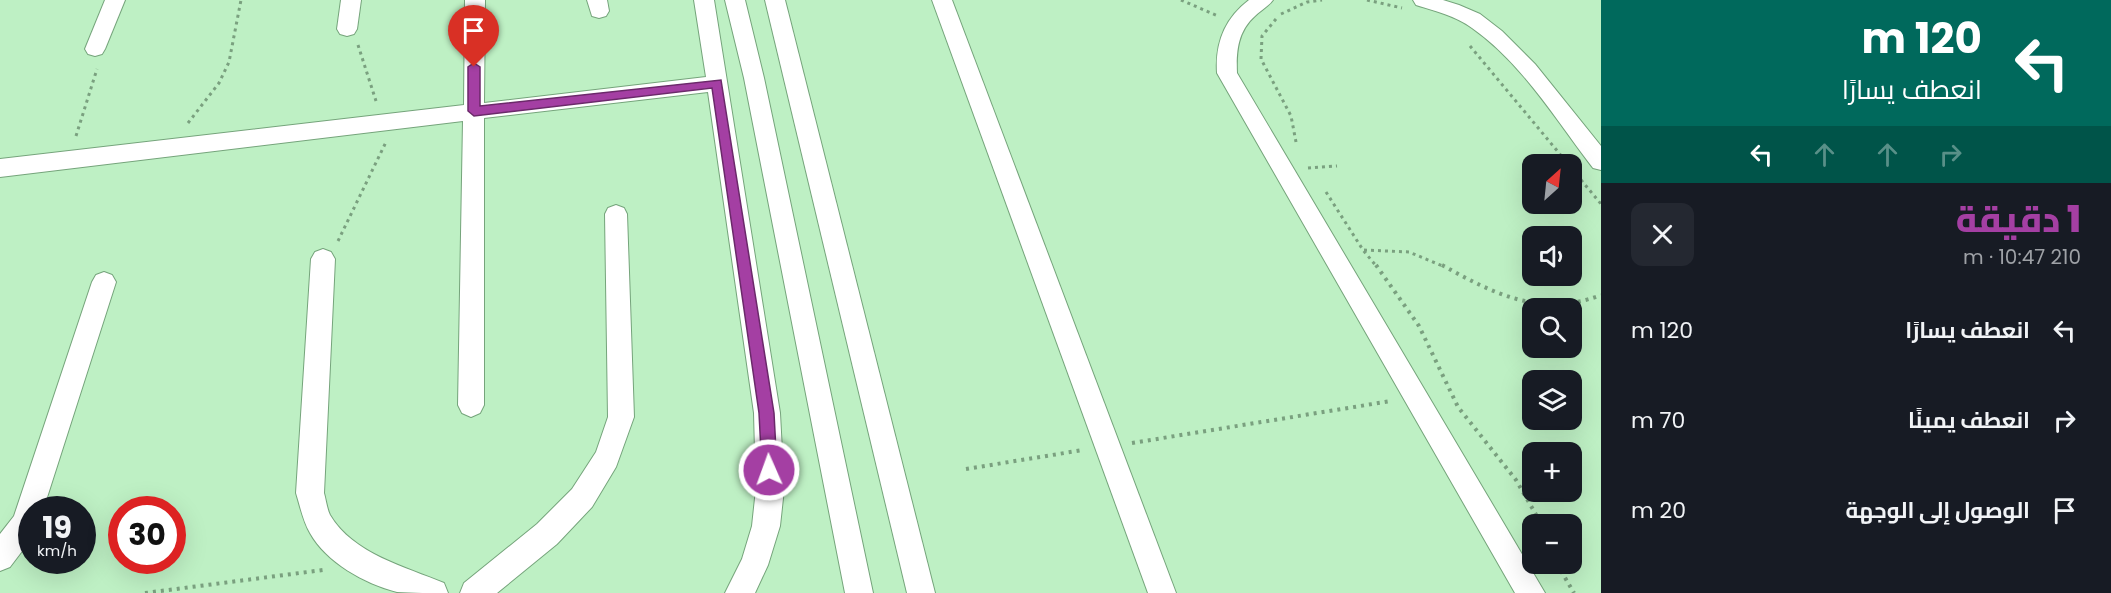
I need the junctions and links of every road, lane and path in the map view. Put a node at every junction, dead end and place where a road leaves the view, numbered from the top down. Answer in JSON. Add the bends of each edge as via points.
{"nodes":[{"id":1,"x":115,"y":0,"type":"edge"},
{"id":2,"x":241,"y":0,"type":"edge"},
{"id":3,"x":475,"y":0,"type":"edge"},
{"id":4,"x":704,"y":0,"type":"edge"},
{"id":5,"x":735,"y":0,"type":"edge"},
{"id":6,"x":776,"y":0,"type":"edge"},
{"id":7,"x":942,"y":0,"type":"edge"},
{"id":8,"x":1181,"y":0,"type":"edge"},
{"id":9,"x":1263,"y":0,"type":"edge"},
{"id":10,"x":1322,"y":0,"type":"edge"},
{"id":11,"x":1367,"y":0,"type":"edge"},
{"id":12,"x":1423,"y":0,"type":"edge"},
{"id":13,"x":1403,"y":8,"type":"dead end"},
{"id":14,"x":1477,"y":9,"type":"edge"},
{"id":15,"x":349,"y":15,"type":"edge"},
{"id":16,"x":1236,"y":24,"type":"junction"},
{"id":17,"x":1468,"y":44,"type":"dead end"},
{"id":18,"x":96,"y":46,"type":"joint"},
{"id":19,"x":717,"y":83,"type":"junction"},
{"id":20,"x":474,"y":111,"type":"junction"},
{"id":21,"x":390,"y":121,"type":"junction"},
{"id":22,"x":1296,"y":145,"type":"dead end"},
{"id":23,"x":163,"y":147,"type":"junction"},
{"id":24,"x":1560,"y":154,"type":"edge"},
{"id":25,"x":68,"y":160,"type":"junction"},
{"id":26,"x":1306,"y":160,"type":"dead end"},
{"id":27,"x":1601,"y":162,"type":"edge"},
{"id":28,"x":0,"y":168,"type":"edge"},
{"id":29,"x":1316,"y":177,"type":"dead end"},
{"id":30,"x":1582,"y":181,"type":"edge"},
{"id":31,"x":1322,"y":186,"type":"dead end"},
{"id":32,"x":1601,"y":204,"type":"edge"},
{"id":33,"x":616,"y":214,"type":"dead end"},
{"id":34,"x":1364,"y":250,"type":"junction"},
{"id":35,"x":1331,"y":251,"type":"junction"},
{"id":36,"x":323,"y":265,"type":"joint"},
{"id":37,"x":105,"y":282,"type":"dead end"},
{"id":38,"x":1601,"y":296,"type":"edge"},
{"id":39,"x":1416,"y":397,"type":"junction"},
{"id":40,"x":471,"y":405,"type":"dead end"},
{"id":41,"x":1108,"y":447,"type":"junction"},
{"id":42,"x":966,"y":469,"type":"dead end"},
{"id":43,"x":1536,"y":514,"type":"edge"},
{"id":44,"x":0,"y":557,"type":"edge"},
{"id":45,"x":367,"y":564,"type":"junction"},
{"id":46,"x":1563,"y":574,"type":"edge"},
{"id":47,"x":145,"y":593,"type":"edge"},
{"id":48,"x":434,"y":593,"type":"edge"},
{"id":49,"x":474,"y":593,"type":"edge"},
{"id":50,"x":739,"y":593,"type":"edge"},
{"id":51,"x":859,"y":593,"type":"edge"},
{"id":52,"x":921,"y":593,"type":"edge"},
{"id":53,"x":1162,"y":593,"type":"edge"},
{"id":54,"x":1530,"y":593,"type":"edge"},
{"id":55,"x":1574,"y":593,"type":"edge"}],
"edges":[{"from":1,"to":18,"type":"street"},
{"from":2,"to":23,"type":"path","via":[[229,63],[219,83],[192,119]]},
{"from":3,"to":20,"type":"street"},
{"from":4,"to":19,"type":"street"},
{"from":5,"to":51,"type":"street"},
{"from":6,"to":52,"type":"street"},
{"from":7,"to":41,"type":"street"},
{"from":8,"to":16,"type":"path"},
{"from":9,"to":16,"type":"street"},
{"from":10,"to":22,"type":"path","via":[[1307,2],[1279,15],[1262,36],[1261,59],[1291,116]]},
{"from":11,"to":13,"type":"path"},
{"from":12,"to":14,"type":"street"},
{"from":14,"to":27,"type":"street"},
{"from":15,"to":21,"type":"path"},
{"from":16,"to":35,"type":"street","via":[[1228,38],[1227,73]]},
{"from":17,"to":24,"type":"path"},
{"from":18,"to":25,"type":"path","via":[[102,51]]},
{"from":19,"to":20,"type":"street"},
{"from":19,"to":50,"type":"street","via":[[767,413],[770,489],[766,526],[754,565]]},
{"from":20,"to":21,"type":"street"},
{"from":20,"to":40,"type":"street"},
{"from":21,"to":23,"type":"street"},
{"from":21,"to":36,"type":"path"},
{"from":23,"to":25,"type":"street"},
{"from":25,"to":28,"type":"street"},
{"from":26,"to":29,"type":"path"},
{"from":30,"to":32,"type":"path"},
{"from":31,"to":34,"type":"path"},
{"from":33,"to":49,"type":"street","via":[[621,417],[607,458],[582,498],[548,534]]},
{"from":34,"to":35,"type":"path"},
{"from":34,"to":38,"type":"path","via":[[1414,254],[1518,300],[1568,305]]},
{"from":34,"to":43,"type":"path","via":[[1419,326],[1458,407],[1516,480]]},
{"from":35,"to":39,"type":"street"},
{"from":36,"to":45,"type":"street","via":[[310,493],[319,523],[338,548]]},
{"from":37,"to":44,"type":"street","via":[[25,524]]},
{"from":39,"to":41,"type":"path"},
{"from":39,"to":54,"type":"street"},
{"from":41,"to":42,"type":"path"},
{"from":41,"to":53,"type":"street"},
{"from":45,"to":47,"type":"path"},
{"from":45,"to":48,"type":"street"},
{"from":46,"to":55,"type":"path"}]}
